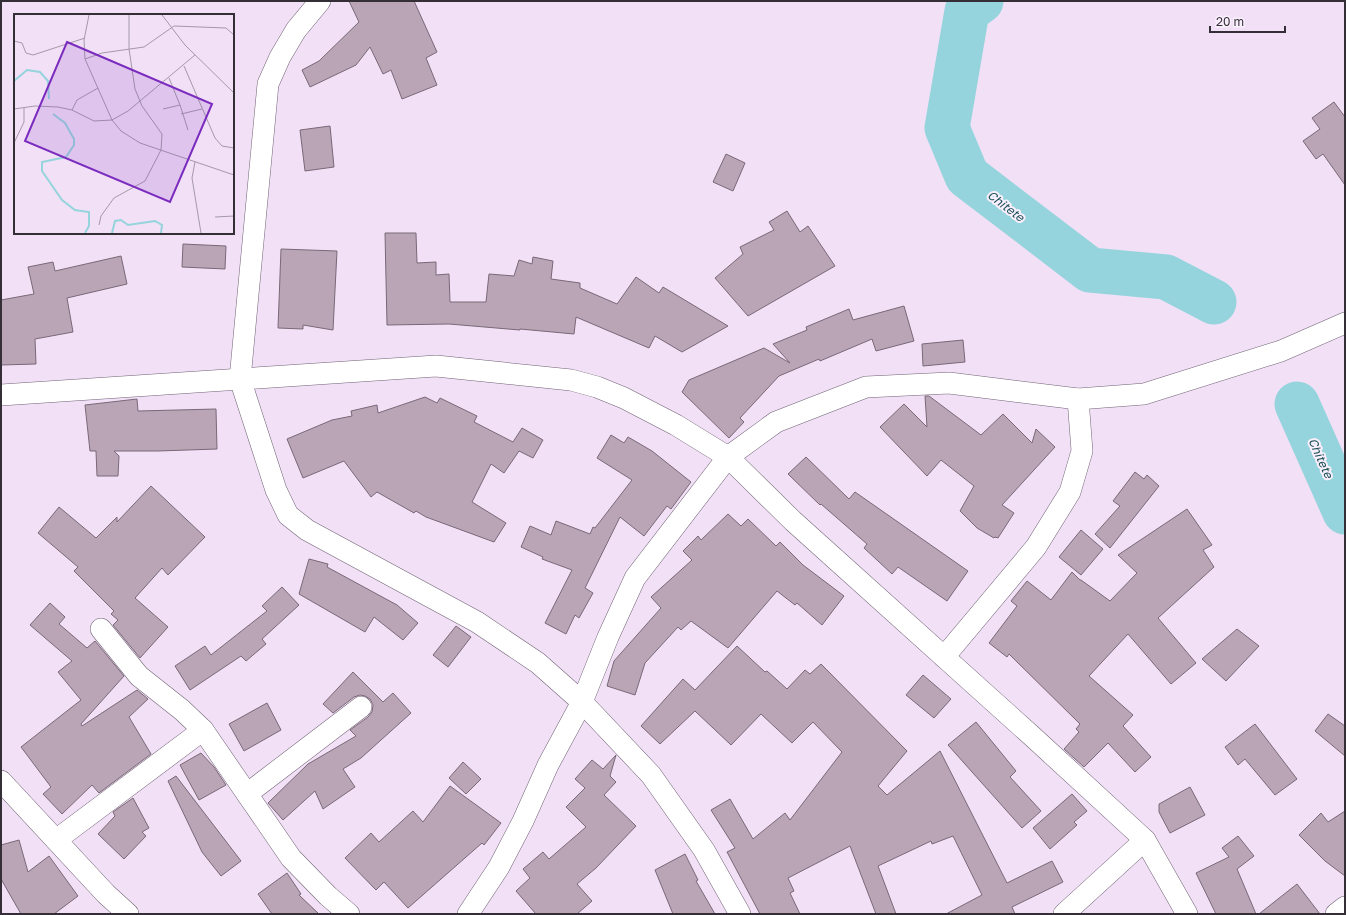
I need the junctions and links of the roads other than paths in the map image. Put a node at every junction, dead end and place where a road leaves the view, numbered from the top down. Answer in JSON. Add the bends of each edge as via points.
{"nodes":[{"id":1,"x":320,"y":1,"type":"edge"},
{"id":2,"x":1345,"y":323,"type":"edge"},
{"id":3,"x":240,"y":379,"type":"junction"},
{"id":4,"x":1,"y":395,"type":"edge"},
{"id":5,"x":1078,"y":399,"type":"junction"},
{"id":6,"x":728,"y":457,"type":"junction"},
{"id":7,"x":101,"y":629,"type":"dead end"},
{"id":8,"x":944,"y":657,"type":"junction"},
{"id":9,"x":582,"y":702,"type":"junction"},
{"id":10,"x":361,"y":707,"type":"dead end"},
{"id":11,"x":203,"y":730,"type":"junction"},
{"id":12,"x":1,"y":780,"type":"edge"},
{"id":13,"x":247,"y":794,"type":"junction"},
{"id":14,"x":56,"y":840,"type":"junction"},
{"id":15,"x":1145,"y":840,"type":"junction"},
{"id":16,"x":1345,"y":907,"type":"edge"},
{"id":17,"x":128,"y":914,"type":"edge"},
{"id":18,"x":350,"y":914,"type":"edge"},
{"id":19,"x":468,"y":914,"type":"edge"},
{"id":20,"x":740,"y":914,"type":"edge"},
{"id":21,"x":1064,"y":914,"type":"edge"},
{"id":22,"x":1186,"y":914,"type":"edge"},
{"id":23,"x":1336,"y":914,"type":"edge"}],
"edges":[{"from":1,"to":3,"type":"street","via":[[296,30],[268,84]]},
{"from":2,"to":5,"type":"street","via":[[1281,351],[1144,394]]},
{"from":3,"to":4,"type":"street"},
{"from":3,"to":6,"type":"street","via":[[436,366],[571,380],[624,398],[676,425]]},
{"from":3,"to":9,"type":"street","via":[[276,490],[288,515],[307,530],[477,622],[538,663]]},
{"from":5,"to":6,"type":"street","via":[[949,383],[866,387],[776,422]]},
{"from":5,"to":8,"type":"street","via":[[1082,451],[1070,492],[1036,547]]},
{"from":6,"to":8,"type":"street","via":[[793,521]]},
{"from":6,"to":9,"type":"street","via":[[635,578]]},
{"from":7,"to":11,"type":"street","via":[[139,676]]},
{"from":8,"to":15,"type":"street"},
{"from":9,"to":19,"type":"street","via":[[548,765],[499,867]]},
{"from":9,"to":20,"type":"street","via":[[651,775],[704,850]]},
{"from":10,"to":13,"type":"street"},
{"from":11,"to":13,"type":"street"},
{"from":11,"to":14,"type":"street"},
{"from":12,"to":14,"type":"street"},
{"from":13,"to":18,"type":"street","via":[[291,858],[328,896]]},
{"from":14,"to":17,"type":"street"},
{"from":15,"to":21,"type":"street"},
{"from":15,"to":22,"type":"street"},
{"from":16,"to":23,"type":"street"}]}
